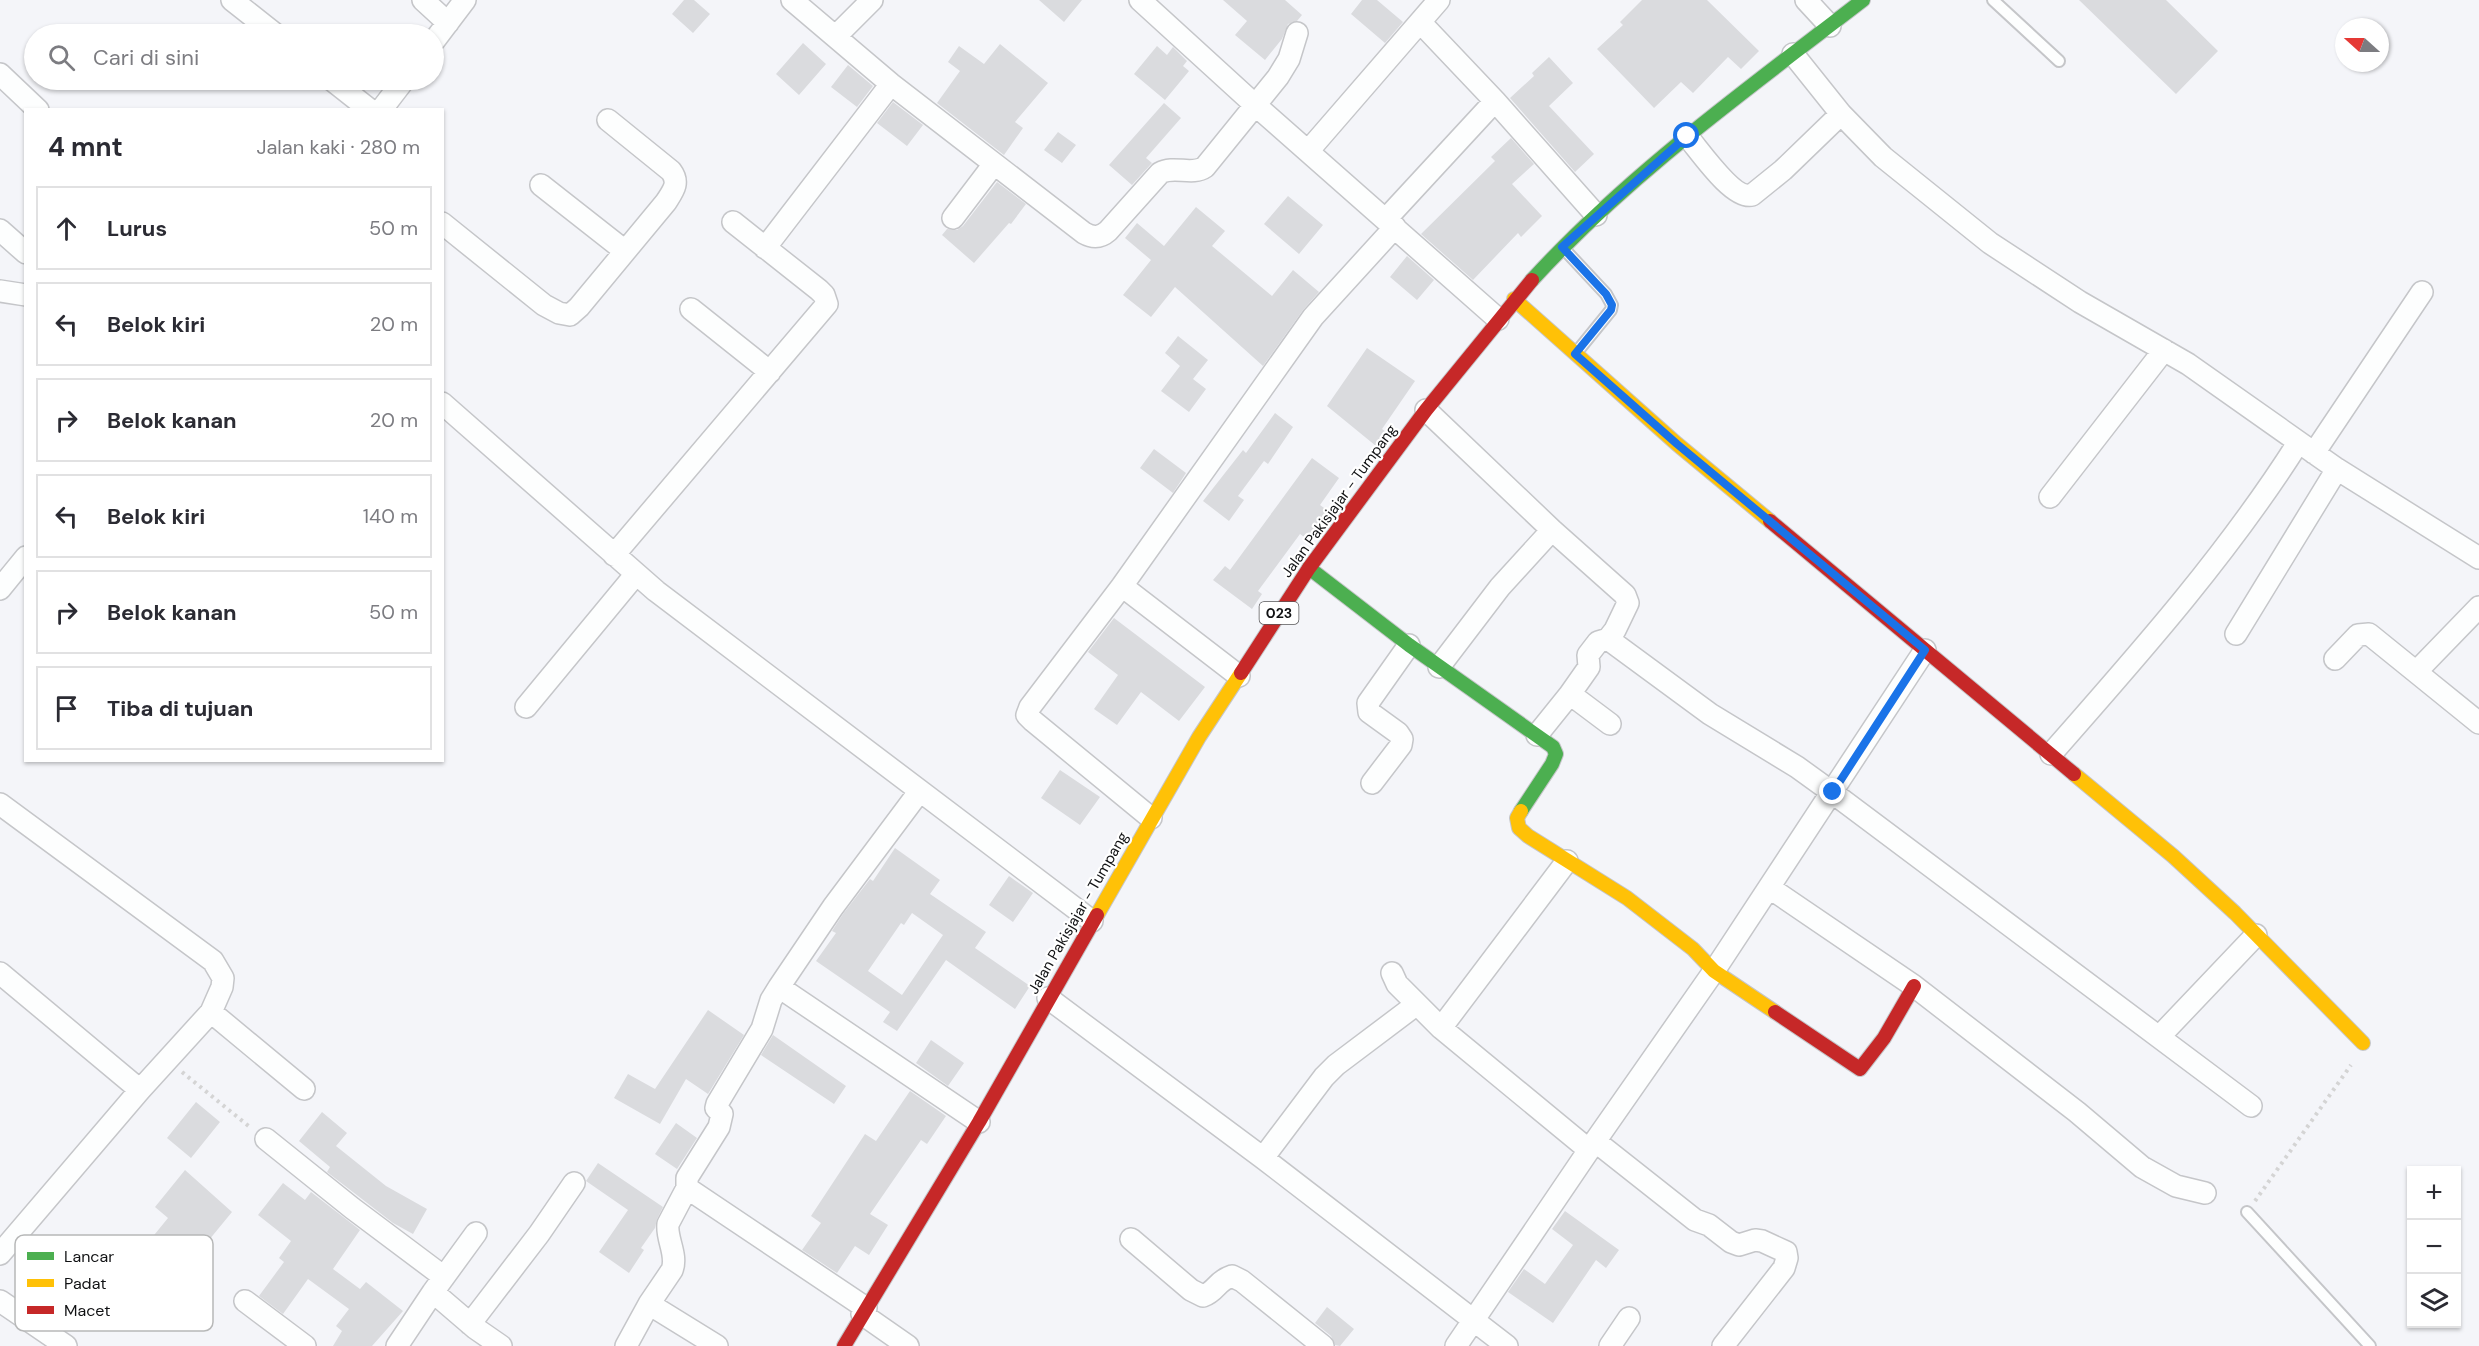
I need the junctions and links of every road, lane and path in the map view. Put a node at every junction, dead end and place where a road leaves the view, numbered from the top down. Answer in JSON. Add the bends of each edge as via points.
{"nodes":[{"id":1,"x":232,"y":0,"type":"edge"},
{"id":2,"x":423,"y":0,"type":"edge"},
{"id":3,"x":465,"y":0,"type":"edge"},
{"id":4,"x":792,"y":0,"type":"edge"},
{"id":5,"x":872,"y":0,"type":"edge"},
{"id":6,"x":1140,"y":0,"type":"edge"},
{"id":7,"x":1439,"y":0,"type":"edge"},
{"id":8,"x":1806,"y":0,"type":"edge"},
{"id":9,"x":1863,"y":0,"type":"edge"},
{"id":10,"x":1994,"y":0,"type":"edge"},
{"id":11,"x":1420,"y":22,"type":"junction"},
{"id":12,"x":448,"y":23,"type":"junction"},
{"id":13,"x":262,"y":24,"type":"edge"},
{"id":14,"x":1830,"y":26,"type":"junction"},
{"id":15,"x":444,"y":28,"type":"edge"},
{"id":16,"x":1297,"y":33,"type":"dead end"},
{"id":17,"x":836,"y":36,"type":"junction"},
{"id":18,"x":1793,"y":54,"type":"junction"},
{"id":19,"x":2059,"y":61,"type":"dead end"},
{"id":20,"x":0,"y":74,"type":"edge"},
{"id":21,"x":891,"y":84,"type":"junction"},
{"id":22,"x":345,"y":90,"type":"edge"},
{"id":23,"x":396,"y":90,"type":"edge"},
{"id":24,"x":1495,"y":100,"type":"junction"},
{"id":25,"x":1254,"y":104,"type":"junction"},
{"id":26,"x":36,"y":108,"type":"edge"},
{"id":27,"x":367,"y":108,"type":"edge"},
{"id":28,"x":383,"y":108,"type":"edge"},
{"id":29,"x":1841,"y":114,"type":"junction"},
{"id":30,"x":608,"y":120,"type":"dead end"},
{"id":31,"x":1687,"y":136,"type":"junction"},
{"id":32,"x":1309,"y":150,"type":"junction"},
{"id":33,"x":994,"y":164,"type":"junction"},
{"id":34,"x":541,"y":185,"type":"dead end"},
{"id":35,"x":1596,"y":215,"type":"junction"},
{"id":36,"x":952,"y":218,"type":"dead end"},
{"id":37,"x":733,"y":222,"type":"dead end"},
{"id":38,"x":1391,"y":223,"type":"junction"},
{"id":39,"x":444,"y":225,"type":"edge"},
{"id":40,"x":0,"y":230,"type":"edge"},
{"id":41,"x":1562,"y":247,"type":"junction"},
{"id":42,"x":765,"y":248,"type":"junction"},
{"id":43,"x":625,"y":250,"type":"junction"},
{"id":44,"x":24,"y":251,"type":"edge"},
{"id":45,"x":0,"y":291,"type":"edge"},
{"id":46,"x":2422,"y":292,"type":"dead end"},
{"id":47,"x":24,"y":295,"type":"edge"},
{"id":48,"x":1514,"y":299,"type":"junction"},
{"id":49,"x":691,"y":309,"type":"dead end"},
{"id":50,"x":1498,"y":319,"type":"junction"},
{"id":51,"x":2164,"y":350,"type":"junction"},
{"id":52,"x":1575,"y":354,"type":"junction"},
{"id":53,"x":770,"y":372,"type":"junction"},
{"id":54,"x":444,"y":405,"type":"edge"},
{"id":55,"x":1426,"y":410,"type":"junction"},
{"id":56,"x":2306,"y":448,"type":"junction"},
{"id":57,"x":2337,"y":469,"type":"junction"},
{"id":58,"x":2050,"y":497,"type":"dead end"},
{"id":59,"x":1552,"y":530,"type":"junction"},
{"id":60,"x":614,"y":555,"type":"junction"},
{"id":61,"x":2479,"y":558,"type":"edge"},
{"id":62,"x":24,"y":559,"type":"edge"},
{"id":63,"x":1309,"y":568,"type":"junction"},
{"id":64,"x":636,"y":574,"type":"junction"},
{"id":65,"x":1122,"y":586,"type":"junction"},
{"id":66,"x":0,"y":589,"type":"edge"},
{"id":67,"x":2479,"y":607,"type":"edge"},
{"id":68,"x":2236,"y":634,"type":"dead end"},
{"id":69,"x":1608,"y":639,"type":"junction"},
{"id":70,"x":1409,"y":645,"type":"junction"},
{"id":71,"x":1925,"y":650,"type":"junction"},
{"id":72,"x":2335,"y":659,"type":"dead end"},
{"id":73,"x":1439,"y":667,"type":"junction"},
{"id":74,"x":2416,"y":672,"type":"junction"},
{"id":75,"x":1239,"y":676,"type":"junction"},
{"id":76,"x":1570,"y":694,"type":"junction"},
{"id":77,"x":526,"y":707,"type":"dead end"},
{"id":78,"x":2479,"y":723,"type":"edge"},
{"id":79,"x":1610,"y":724,"type":"dead end"},
{"id":80,"x":1537,"y":735,"type":"junction"},
{"id":81,"x":2051,"y":754,"type":"junction"},
{"id":82,"x":1372,"y":783,"type":"dead end"},
{"id":83,"x":919,"y":792,"type":"junction"},
{"id":84,"x":1833,"y":792,"type":"junction"},
{"id":85,"x":0,"y":804,"type":"edge"},
{"id":86,"x":1150,"y":818,"type":"junction"},
{"id":87,"x":1567,"y":861,"type":"junction"},
{"id":88,"x":1770,"y":888,"type":"junction"},
{"id":89,"x":1092,"y":921,"type":"junction"},
{"id":90,"x":2256,"y":935,"type":"junction"},
{"id":91,"x":1714,"y":971,"type":"junction"},
{"id":92,"x":0,"y":973,"type":"edge"},
{"id":93,"x":1392,"y":973,"type":"dead end"},
{"id":94,"x":1914,"y":986,"type":"junction"},
{"id":95,"x":779,"y":987,"type":"junction"},
{"id":96,"x":1048,"y":998,"type":"junction"},
{"id":97,"x":1417,"y":1004,"type":"junction"},
{"id":98,"x":211,"y":1012,"type":"junction"},
{"id":99,"x":1441,"y":1028,"type":"junction"},
{"id":100,"x":2159,"y":1038,"type":"junction"},
{"id":101,"x":2363,"y":1043,"type":"joint"},
{"id":102,"x":167,"y":1061,"type":"junction"},
{"id":103,"x":304,"y":1089,"type":"dead end"},
{"id":104,"x":140,"y":1090,"type":"junction"},
{"id":105,"x":2252,"y":1106,"type":"dead end"},
{"id":106,"x":979,"y":1122,"type":"junction"},
{"id":107,"x":266,"y":1139,"type":"joint"},
{"id":108,"x":1592,"y":1146,"type":"junction"},
{"id":109,"x":1263,"y":1158,"type":"junction"},
{"id":110,"x":574,"y":1183,"type":"dead end"},
{"id":111,"x":687,"y":1188,"type":"junction"},
{"id":112,"x":2205,"y":1193,"type":"dead end"},
{"id":113,"x":2247,"y":1212,"type":"joint"},
{"id":114,"x":476,"y":1233,"type":"dead end"},
{"id":115,"x":16,"y":1235,"type":"edge"},
{"id":116,"x":15,"y":1236,"type":"edge"},
{"id":117,"x":1131,"y":1239,"type":"dead end"},
{"id":118,"x":0,"y":1254,"type":"edge"},
{"id":119,"x":438,"y":1284,"type":"junction"},
{"id":120,"x":0,"y":1301,"type":"edge"},
{"id":121,"x":245,"y":1301,"type":"dead end"},
{"id":122,"x":649,"y":1304,"type":"junction"},
{"id":123,"x":15,"y":1311,"type":"edge"},
{"id":124,"x":864,"y":1311,"type":"junction"},
{"id":125,"x":1629,"y":1318,"type":"dead end"},
{"id":126,"x":1474,"y":1320,"type":"junction"},
{"id":127,"x":470,"y":1324,"type":"junction"},
{"id":128,"x":44,"y":1331,"type":"edge"},
{"id":129,"x":66,"y":1346,"type":"edge"},
{"id":130,"x":306,"y":1346,"type":"edge"},
{"id":131,"x":397,"y":1346,"type":"edge"},
{"id":132,"x":501,"y":1346,"type":"edge"},
{"id":133,"x":626,"y":1346,"type":"edge"},
{"id":134,"x":717,"y":1346,"type":"edge"},
{"id":135,"x":844,"y":1346,"type":"edge"},
{"id":136,"x":908,"y":1346,"type":"edge"},
{"id":137,"x":1323,"y":1346,"type":"edge"},
{"id":138,"x":1456,"y":1346,"type":"edge"},
{"id":139,"x":1507,"y":1346,"type":"edge"},
{"id":140,"x":1610,"y":1346,"type":"edge"},
{"id":141,"x":1723,"y":1346,"type":"edge"},
{"id":142,"x":2370,"y":1346,"type":"edge"}],
"edges":[{"from":1,"to":13,"type":"street"},
{"from":2,"to":12,"type":"street"},
{"from":3,"to":12,"type":"street"},
{"from":4,"to":17,"type":"street"},
{"from":5,"to":17,"type":"street"},
{"from":6,"to":25,"type":"street"},
{"from":7,"to":11,"type":"street"},
{"from":8,"to":14,"type":"street"},
{"from":9,"to":14,"type":"street","name":"Jalan Pakisjajar - Tumpang","number":"023"},
{"from":10,"to":19,"type":"lane"},
{"from":11,"to":24,"type":"street"},
{"from":11,"to":32,"type":"street"},
{"from":12,"to":15,"type":"street"},
{"from":14,"to":18,"type":"street","name":"Jalan Pakisjajar - Tumpang","number":"023"},
{"from":16,"to":25,"type":"street","via":[[1284,68]]},
{"from":17,"to":21,"type":"street"},
{"from":18,"to":29,"type":"street"},
{"from":18,"to":31,"type":"street","name":"Jalan Pakisjajar - Tumpang","number":"023"},
{"from":20,"to":26,"type":"street"},
{"from":21,"to":33,"type":"street"},
{"from":21,"to":42,"type":"street"},
{"from":22,"to":27,"type":"street"},
{"from":23,"to":28,"type":"street"},
{"from":24,"to":35,"type":"street"},
{"from":24,"to":38,"type":"street"},
{"from":25,"to":32,"type":"street"},
{"from":25,"to":33,"type":"street","via":[[1205,167],[1160,173],[1102,236],[1084,233]]},
{"from":29,"to":31,"type":"street","via":[[1783,170],[1747,196],[1734,190]]},
{"from":29,"to":51,"type":"street","via":[[1900,172],[1990,243],[2079,302]]},
{"from":30,"to":43,"type":"street","via":[[676,180],[666,202]]},
{"from":31,"to":35,"type":"street","name":"Jalan Pakisjajar - Tumpang","number":"023"},
{"from":32,"to":38,"type":"street"},
{"from":33,"to":36,"type":"street"},
{"from":34,"to":43,"type":"street"},
{"from":35,"to":41,"type":"street","name":"Jalan Pakisjajar - Tumpang","number":"023"},
{"from":37,"to":42,"type":"street"},
{"from":38,"to":50,"type":"street"},
{"from":38,"to":65,"type":"street","via":[[1313,317]]},
{"from":39,"to":43,"type":"street","via":[[544,305],[564,315],[574,312]]},
{"from":40,"to":44,"type":"street"},
{"from":41,"to":48,"type":"street","name":"Jalan Pakisjajar - Tumpang","number":"023"},
{"from":41,"to":52,"type":"lane","via":[[1612,305]]},
{"from":42,"to":53,"type":"street","via":[[827,300],[824,309]]},
{"from":45,"to":47,"type":"street"},
{"from":46,"to":56,"type":"street"},
{"from":48,"to":50,"type":"street","name":"Jalan Pakisjajar - Tumpang","number":"023"},
{"from":48,"to":52,"type":"street"},
{"from":49,"to":53,"type":"street"},
{"from":50,"to":55,"type":"street","name":"Jalan Pakisjajar - Tumpang","number":"023"},
{"from":51,"to":56,"type":"street"},
{"from":51,"to":58,"type":"street"},
{"from":52,"to":71,"type":"street"},
{"from":53,"to":60,"type":"street"},
{"from":54,"to":60,"type":"street"},
{"from":55,"to":59,"type":"street"},
{"from":55,"to":63,"type":"street","name":"Jalan Pakisjajar - Tumpang","number":"023"},
{"from":56,"to":57,"type":"street"},
{"from":56,"to":81,"type":"street","via":[[2153,638]]},
{"from":57,"to":61,"type":"street"},
{"from":57,"to":68,"type":"street"},
{"from":59,"to":69,"type":"street","via":[[1625,595],[1628,603]]},
{"from":59,"to":73,"type":"street","via":[[1500,587]]},
{"from":60,"to":64,"type":"street"},
{"from":62,"to":66,"type":"street"},
{"from":63,"to":70,"type":"street"},
{"from":63,"to":75,"type":"street","name":"Jalan Pakisjajar - Tumpang","number":"023"},
{"from":64,"to":77,"type":"street"},
{"from":64,"to":83,"type":"street"},
{"from":65,"to":75,"type":"street"},
{"from":65,"to":86,"type":"street","via":[[1034,700],[1028,715]]},
{"from":67,"to":74,"type":"street"},
{"from":69,"to":76,"type":"street","via":[[1598,642],[1588,655],[1589,667]]},
{"from":69,"to":84,"type":"street","via":[[1710,714]]},
{"from":70,"to":73,"type":"street"},
{"from":70,"to":82,"type":"street","via":[[1368,703],[1368,712],[1398,733],[1402,742]]},
{"from":71,"to":81,"type":"street"},
{"from":71,"to":84,"type":"street"},
{"from":72,"to":74,"type":"street","via":[[2358,635],[2369,634]]},
{"from":73,"to":80,"type":"street"},
{"from":74,"to":78,"type":"street"},
{"from":75,"to":86,"type":"street","name":"Jalan Pakisjajar - Tumpang","number":"023"},
{"from":76,"to":79,"type":"street"},
{"from":76,"to":80,"type":"street"},
{"from":80,"to":87,"type":"street","via":[[1556,754],[1517,823],[1528,836]]},
{"from":81,"to":90,"type":"street","via":[[2173,856]]},
{"from":83,"to":89,"type":"street"},
{"from":83,"to":95,"type":"street","via":[[832,907]]},
{"from":84,"to":88,"type":"street"},
{"from":84,"to":100,"type":"street"},
{"from":85,"to":98,"type":"street","via":[[213,961],[223,978]]},
{"from":86,"to":89,"type":"street","name":"Jalan Pakisjajar - Tumpang","number":"023"},
{"from":87,"to":91,"type":"street","via":[[1627,898],[1693,949]]},
{"from":87,"to":99,"type":"street"},
{"from":88,"to":91,"type":"street"},
{"from":88,"to":94,"type":"street"},
{"from":89,"to":96,"type":"street","name":"Jalan Pakisjajar - Tumpang","number":"023"},
{"from":90,"to":100,"type":"street"},
{"from":90,"to":101,"type":"street"},
{"from":91,"to":94,"type":"street","via":[[1860,1069],[1884,1038]]},
{"from":91,"to":108,"type":"street"},
{"from":92,"to":104,"type":"street"},
{"from":93,"to":97,"type":"street","via":[[1396,984]]},
{"from":94,"to":112,"type":"street","via":[[2142,1167],[2176,1186]]},
{"from":95,"to":106,"type":"street"},
{"from":95,"to":111,"type":"street","via":[[762,1029],[717,1104],[723,1118],[687,1178]]},
{"from":96,"to":106,"type":"street","name":"Jalan Pakisjajar - Tumpang","number":"023"},
{"from":96,"to":109,"type":"street"},
{"from":97,"to":99,"type":"street"},
{"from":97,"to":109,"type":"street","via":[[1324,1077]]},
{"from":98,"to":102,"type":"street"},
{"from":98,"to":103,"type":"street"},
{"from":99,"to":108,"type":"street"},
{"from":100,"to":105,"type":"street"},
{"from":101,"to":113,"type":"path"},
{"from":102,"to":104,"type":"street"},
{"from":102,"to":107,"type":"path"},
{"from":104,"to":115,"type":"street"},
{"from":106,"to":124,"type":"street","name":"Jalan Pakisjajar - Tumpang","number":"023"},
{"from":107,"to":119,"type":"street"},
{"from":108,"to":126,"type":"street"},
{"from":108,"to":141,"type":"street","via":[[1731,1242],[1739,1245],[1762,1241],[1786,1252],[1784,1268]]},
{"from":109,"to":126,"type":"street"},
{"from":110,"to":127,"type":"street"},
{"from":111,"to":122,"type":"street","via":[[668,1224],[674,1264]]},
{"from":111,"to":124,"type":"street"},
{"from":113,"to":142,"type":"lane"},
{"from":114,"to":119,"type":"street"},
{"from":116,"to":118,"type":"street"},
{"from":117,"to":137,"type":"street","via":[[1203,1296],[1221,1280],[1232,1276],[1242,1281]]},
{"from":119,"to":127,"type":"street"},
{"from":119,"to":131,"type":"street"},
{"from":120,"to":123,"type":"street"},
{"from":121,"to":130,"type":"street"},
{"from":122,"to":133,"type":"street"},
{"from":122,"to":134,"type":"street"},
{"from":124,"to":135,"type":"street","name":"Jalan Pakisjajar - Tumpang","number":"023"},
{"from":124,"to":136,"type":"street"},
{"from":125,"to":140,"type":"street"},
{"from":126,"to":138,"type":"street"},
{"from":126,"to":139,"type":"street"},
{"from":127,"to":132,"type":"street"},
{"from":128,"to":129,"type":"street"}]}
